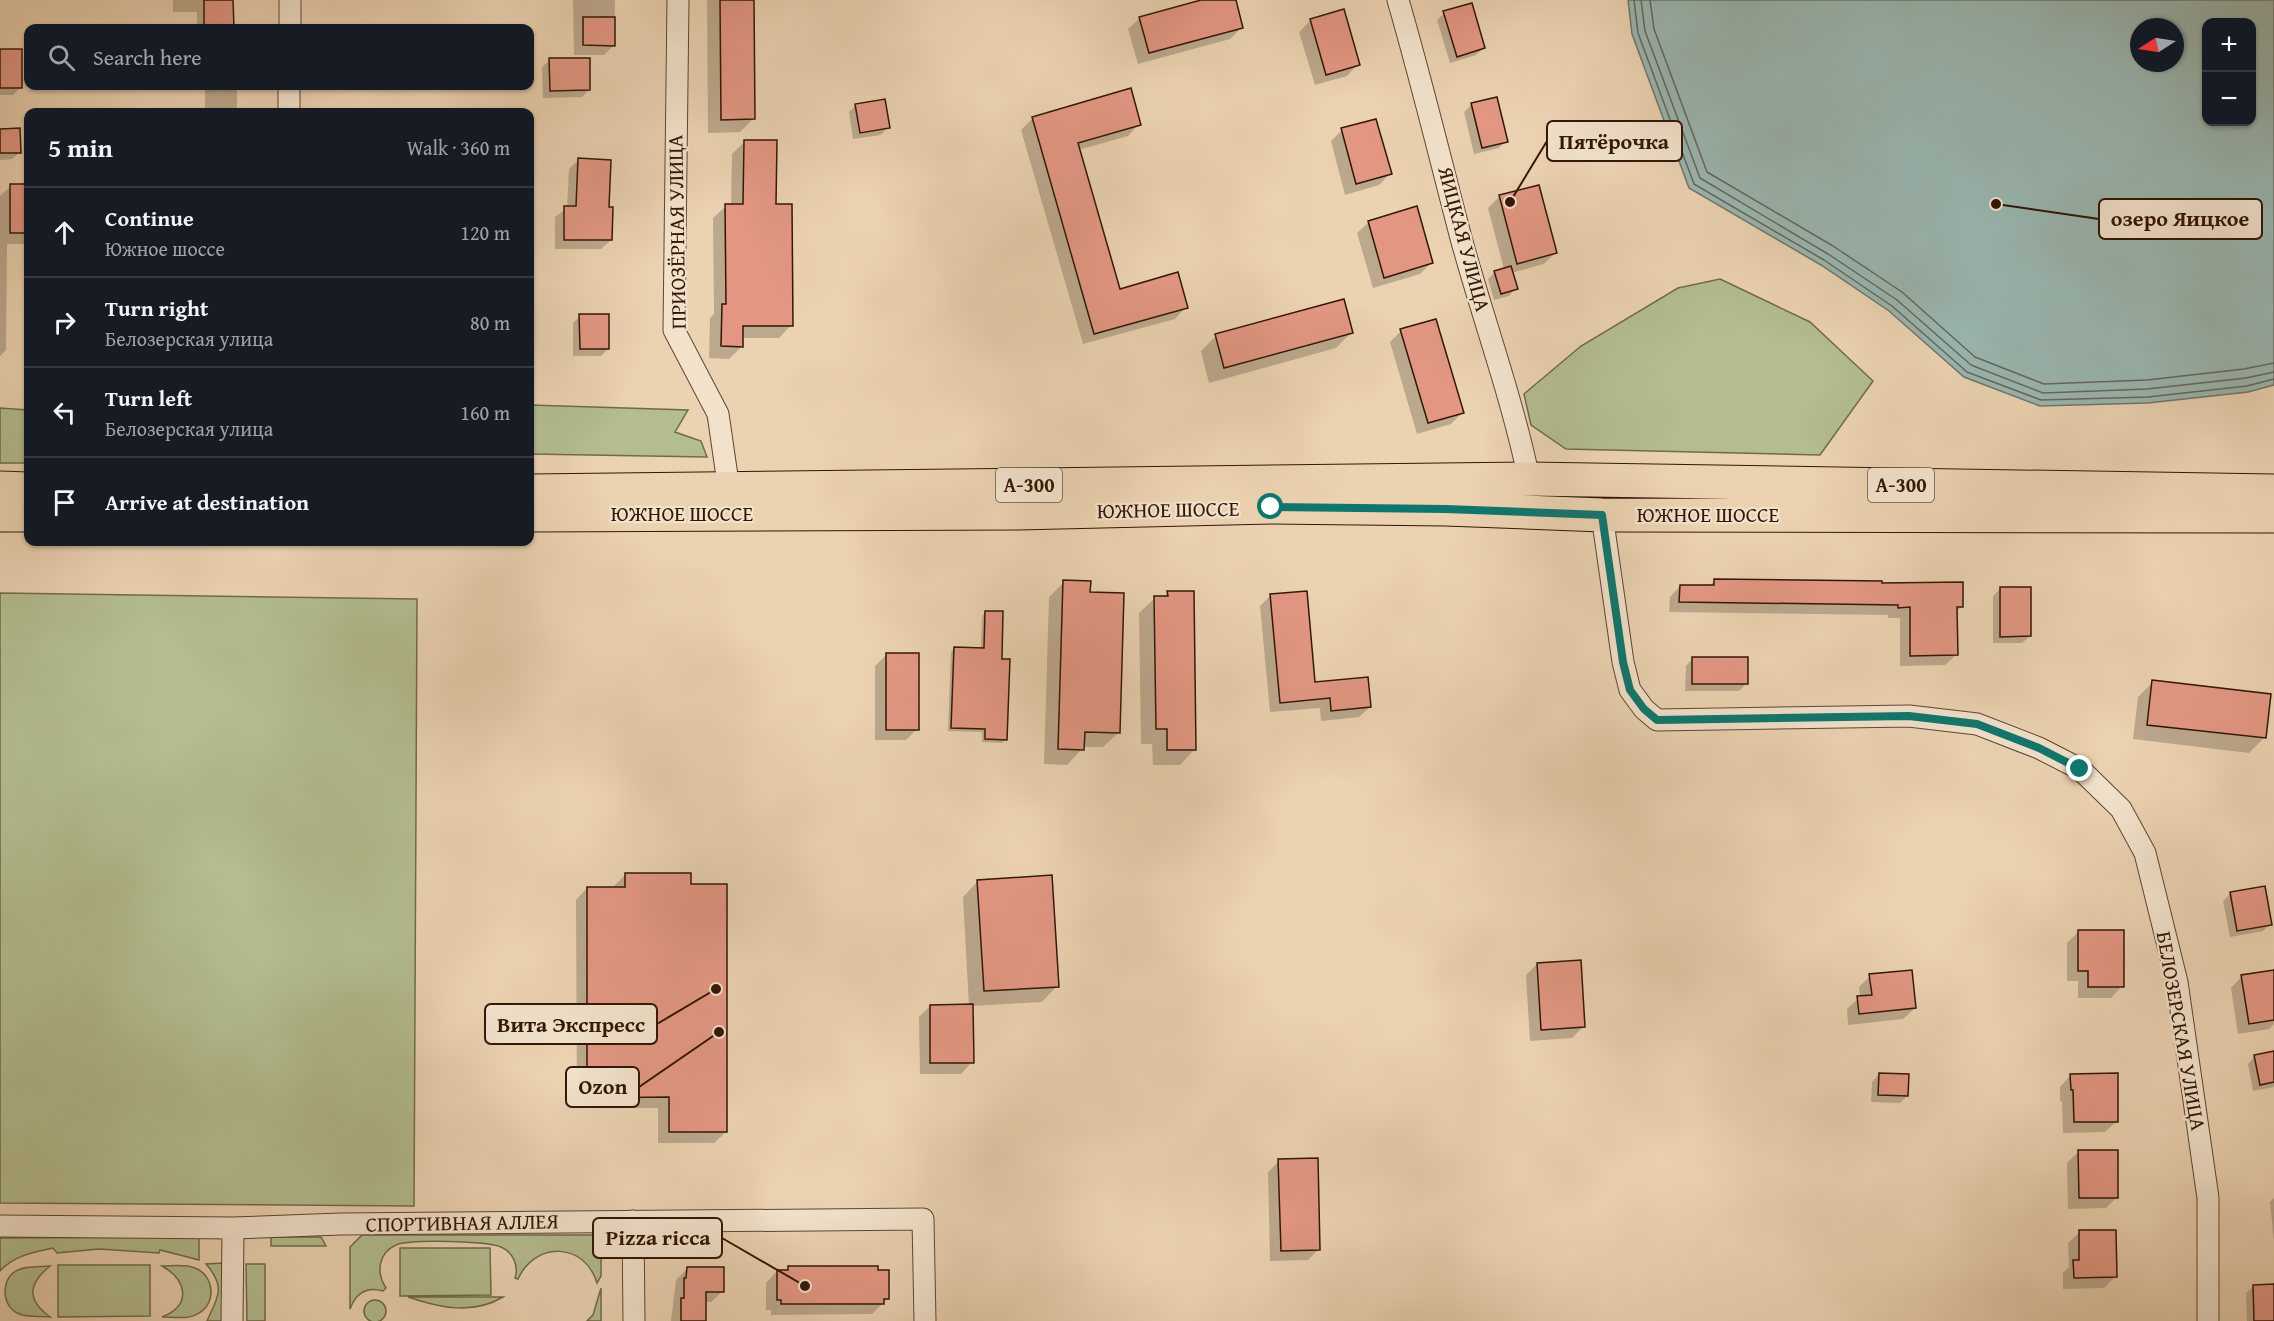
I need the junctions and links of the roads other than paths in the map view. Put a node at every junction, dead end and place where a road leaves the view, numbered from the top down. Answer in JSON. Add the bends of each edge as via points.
{"nodes":[{"id":1,"x":290,"y":0,"type":"edge"},
{"id":2,"x":678,"y":0,"type":"edge"},
{"id":3,"x":1398,"y":0,"type":"edge"},
{"id":4,"x":290,"y":24,"type":"edge"},
{"id":5,"x":289,"y":90,"type":"edge"},
{"id":6,"x":289,"y":108,"type":"edge"},
{"id":7,"x":1529,"y":479,"type":"junction"},
{"id":8,"x":0,"y":488,"type":"edge"},
{"id":9,"x":24,"y":489,"type":"edge"},
{"id":10,"x":729,"y":489,"type":"junction"},
{"id":11,"x":2274,"y":490,"type":"edge"},
{"id":12,"x":534,"y":491,"type":"edge"},
{"id":13,"x":0,"y":515,"type":"edge"},
{"id":14,"x":24,"y":515,"type":"edge"},
{"id":15,"x":534,"y":515,"type":"edge"},
{"id":16,"x":1602,"y":515,"type":"junction"},
{"id":17,"x":2274,"y":516,"type":"edge"},
{"id":18,"x":633,"y":1221,"type":"junction"},
{"id":19,"x":0,"y":1226,"type":"edge"},
{"id":20,"x":233,"y":1228,"type":"junction"},
{"id":21,"x":232,"y":1321,"type":"edge"},
{"id":22,"x":634,"y":1321,"type":"edge"},
{"id":23,"x":925,"y":1321,"type":"edge"},
{"id":24,"x":2208,"y":1321,"type":"edge"}],
"edges":[{"from":1,"to":4,"type":"street"},
{"from":2,"to":10,"type":"street","name":"ПРИОЗЁРНАЯ УЛИЦА","via":[[674,330],[718,414]]},
{"from":3,"to":7,"type":"street","name":"ЯИЦКАЯ УЛИЦА","via":[[1462,239],[1518,427]]},
{"from":5,"to":6,"type":"street"},
{"from":7,"to":10,"type":"main road","name":"ЮЖНОЕ ШОССЕ","number":"А-300"},
{"from":7,"to":11,"type":"main road","name":"ЮЖНОЕ ШОССЕ","number":"А-300"},
{"from":8,"to":9,"type":"main road"},
{"from":10,"to":12,"type":"main road","name":"ЮЖНОЕ ШОССЕ","number":"А-300"},
{"from":13,"to":14,"type":"main road"},
{"from":15,"to":16,"type":"main road","name":"ЮЖНОЕ ШОССЕ","number":"А-300","via":[[1018,513],[1271,507]]},
{"from":16,"to":17,"type":"main road","name":"ЮЖНОЕ ШОССЕ","number":"А-300"},
{"from":16,"to":24,"type":"street","name":"БЕЛОЗЕРСКАЯ УЛИЦА","via":[[1630,690],[1657,720],[1909,716],[1977,724],[2080,769],[2121,809],[2145,853],[2177,982],[2208,1198]]},
{"from":18,"to":20,"type":"street","name":"СПОРТИВНАЯ АЛЛЕЯ"},
{"from":18,"to":22,"type":"street"},
{"from":18,"to":23,"type":"street","name":"СПОРТИВНАЯ АЛЛЕЯ","via":[[923,1219]]},
{"from":19,"to":20,"type":"street","name":"СПОРТИВНАЯ АЛЛЕЯ"},
{"from":20,"to":21,"type":"street"}]}
